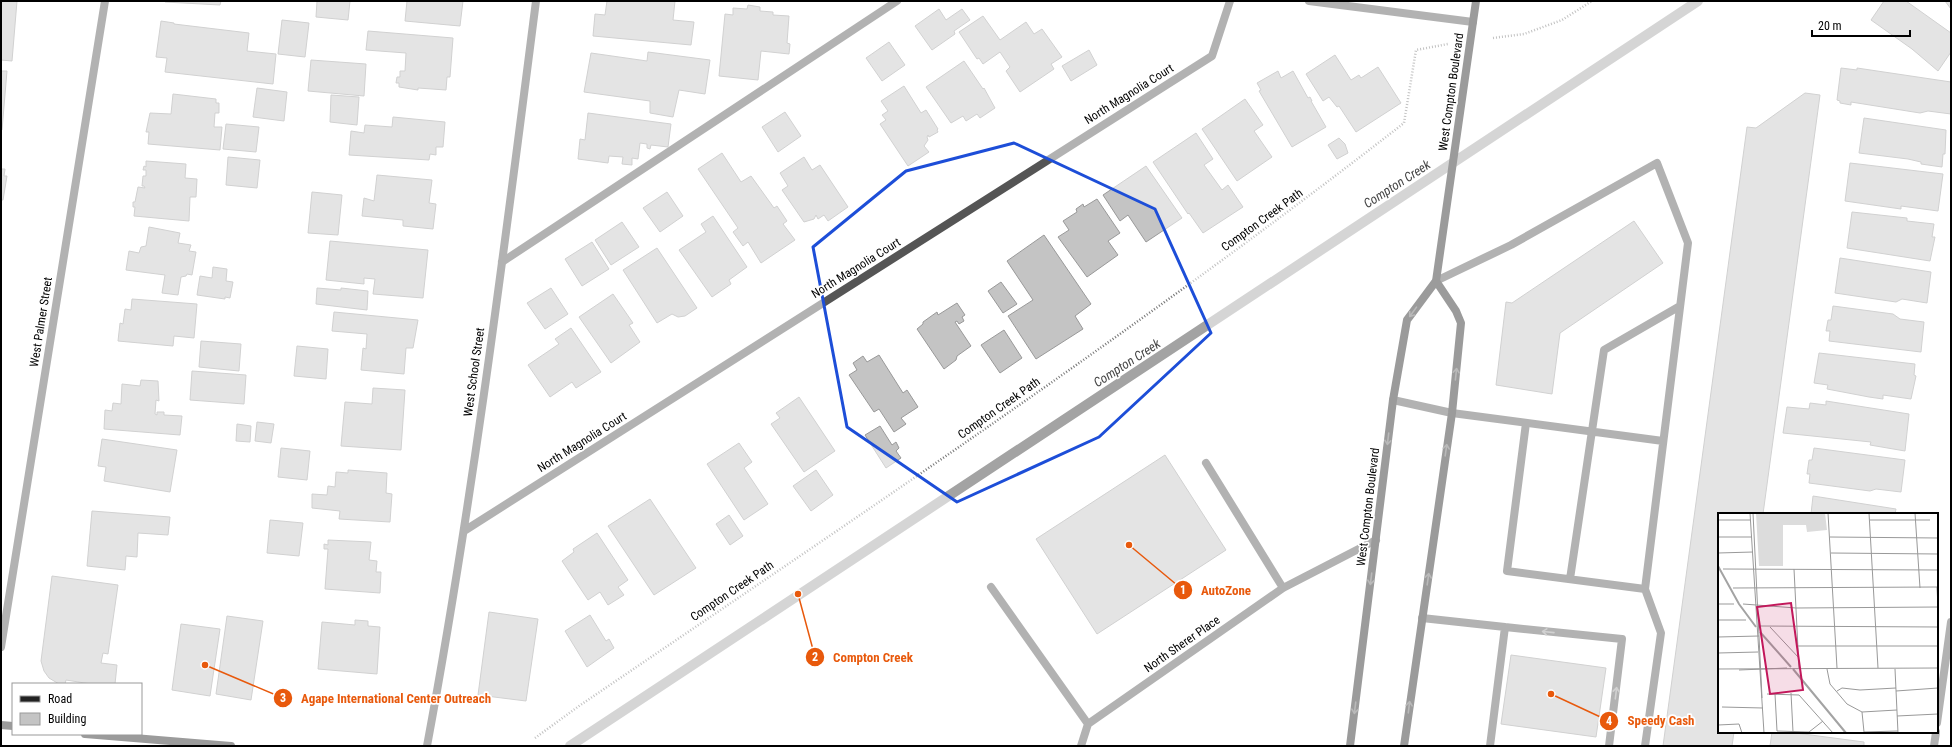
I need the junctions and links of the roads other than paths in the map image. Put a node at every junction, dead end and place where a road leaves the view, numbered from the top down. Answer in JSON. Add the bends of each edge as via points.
{"nodes":[{"id":1,"x":105,"y":1,"type":"edge"},
{"id":2,"x":536,"y":1,"type":"edge"},
{"id":3,"x":897,"y":1,"type":"edge"},
{"id":4,"x":1230,"y":1,"type":"edge"},
{"id":5,"x":1309,"y":1,"type":"edge"},
{"id":6,"x":1476,"y":1,"type":"edge"},
{"id":7,"x":1473,"y":22,"type":"junction"},
{"id":8,"x":502,"y":262,"type":"junction"},
{"id":9,"x":1436,"y":281,"type":"junction"},
{"id":10,"x":1680,"y":306,"type":"junction"},
{"id":11,"x":1393,"y":400,"type":"junction"},
{"id":12,"x":1452,"y":413,"type":"junction"},
{"id":13,"x":1526,"y":423,"type":"junction"},
{"id":14,"x":1591,"y":432,"type":"junction"},
{"id":15,"x":1663,"y":441,"type":"junction"},
{"id":16,"x":1206,"y":463,"type":"dead end"},
{"id":17,"x":464,"y":531,"type":"junction"},
{"id":18,"x":1376,"y":540,"type":"junction"},
{"id":19,"x":1570,"y":579,"type":"junction"},
{"id":20,"x":991,"y":587,"type":"dead end"},
{"id":21,"x":1283,"y":588,"type":"junction"},
{"id":22,"x":1645,"y":589,"type":"junction"},
{"id":23,"x":1422,"y":618,"type":"junction"},
{"id":24,"x":1951,"y":622,"type":"edge"},
{"id":25,"x":1505,"y":627,"type":"junction"},
{"id":26,"x":1950,"y":638,"type":"edge"},
{"id":27,"x":1,"y":647,"type":"edge"},
{"id":28,"x":1938,"y":716,"type":"edge"},
{"id":29,"x":1,"y":724,"type":"edge"},
{"id":30,"x":1088,"y":724,"type":"junction"},
{"id":31,"x":12,"y":726,"type":"edge"},
{"id":32,"x":1936,"y":733,"type":"edge"},
{"id":33,"x":97,"y":735,"type":"edge"},
{"id":34,"x":231,"y":746,"type":"edge"},
{"id":35,"x":427,"y":746,"type":"edge"},
{"id":36,"x":1081,"y":746,"type":"edge"},
{"id":37,"x":1350,"y":746,"type":"edge"},
{"id":38,"x":1404,"y":746,"type":"edge"},
{"id":39,"x":1490,"y":746,"type":"edge"},
{"id":40,"x":1609,"y":746,"type":"edge"},
{"id":41,"x":1645,"y":746,"type":"edge"},
{"id":42,"x":1934,"y":746,"type":"edge"}],
"edges":[{"from":1,"to":27,"type":"street","name":"West Palmer Street"},
{"from":2,"to":8,"type":"street","name":"West School Street"},
{"from":3,"to":8,"type":"street"},
{"from":4,"to":17,"type":"street","name":"North Magnolia Court","via":[[1212,56]]},
{"from":5,"to":7,"type":"street"},
{"from":6,"to":7,"type":"main road","name":"West Compton Boulevard"},
{"from":7,"to":9,"type":"main road","name":"West Compton Boulevard"},
{"from":8,"to":17,"type":"street","name":"West School Street"},
{"from":9,"to":10,"type":"street","via":[[1511,245],[1657,163],[1688,243]]},
{"from":9,"to":11,"type":"main road","name":"West Compton Boulevard","one_way":true,"via":[[1407,320]]},
{"from":12,"to":9,"type":"main road","one_way":true,"via":[[1461,323]]},
{"from":10,"to":14,"type":"street","via":[[1604,350]]},
{"from":10,"to":15,"type":"street"},
{"from":11,"to":12,"type":"street"},
{"from":11,"to":18,"type":"main road","name":"West Compton Boulevard","one_way":true},
{"from":12,"to":13,"type":"street"},
{"from":23,"to":12,"type":"main road","one_way":true},
{"from":13,"to":14,"type":"street"},
{"from":13,"to":19,"type":"street","via":[[1507,571]]},
{"from":14,"to":15,"type":"street"},
{"from":14,"to":19,"type":"street"},
{"from":15,"to":22,"type":"street"},
{"from":16,"to":21,"type":"street"},
{"from":17,"to":35,"type":"street","name":"West School Street"},
{"from":18,"to":21,"type":"street","name":"North Sherer Place"},
{"from":18,"to":37,"type":"main road","name":"West Compton Boulevard","one_way":true},
{"from":19,"to":22,"type":"street"},
{"from":20,"to":30,"type":"street"},
{"from":21,"to":30,"type":"street","name":"North Sherer Place"},
{"from":22,"to":41,"type":"street","via":[[1661,633]]},
{"from":23,"to":25,"type":"street"},
{"from":38,"to":23,"type":"main road","one_way":true},
{"from":24,"to":26,"type":"street"},
{"from":25,"to":39,"type":"street"},
{"from":40,"to":25,"type":"street","one_way":true,"via":[[1622,639]]},
{"from":26,"to":28,"type":"street"},
{"from":29,"to":31,"type":"main road"},
{"from":30,"to":36,"type":"street"},
{"from":32,"to":42,"type":"street"},
{"from":33,"to":34,"type":"main road"}]}
